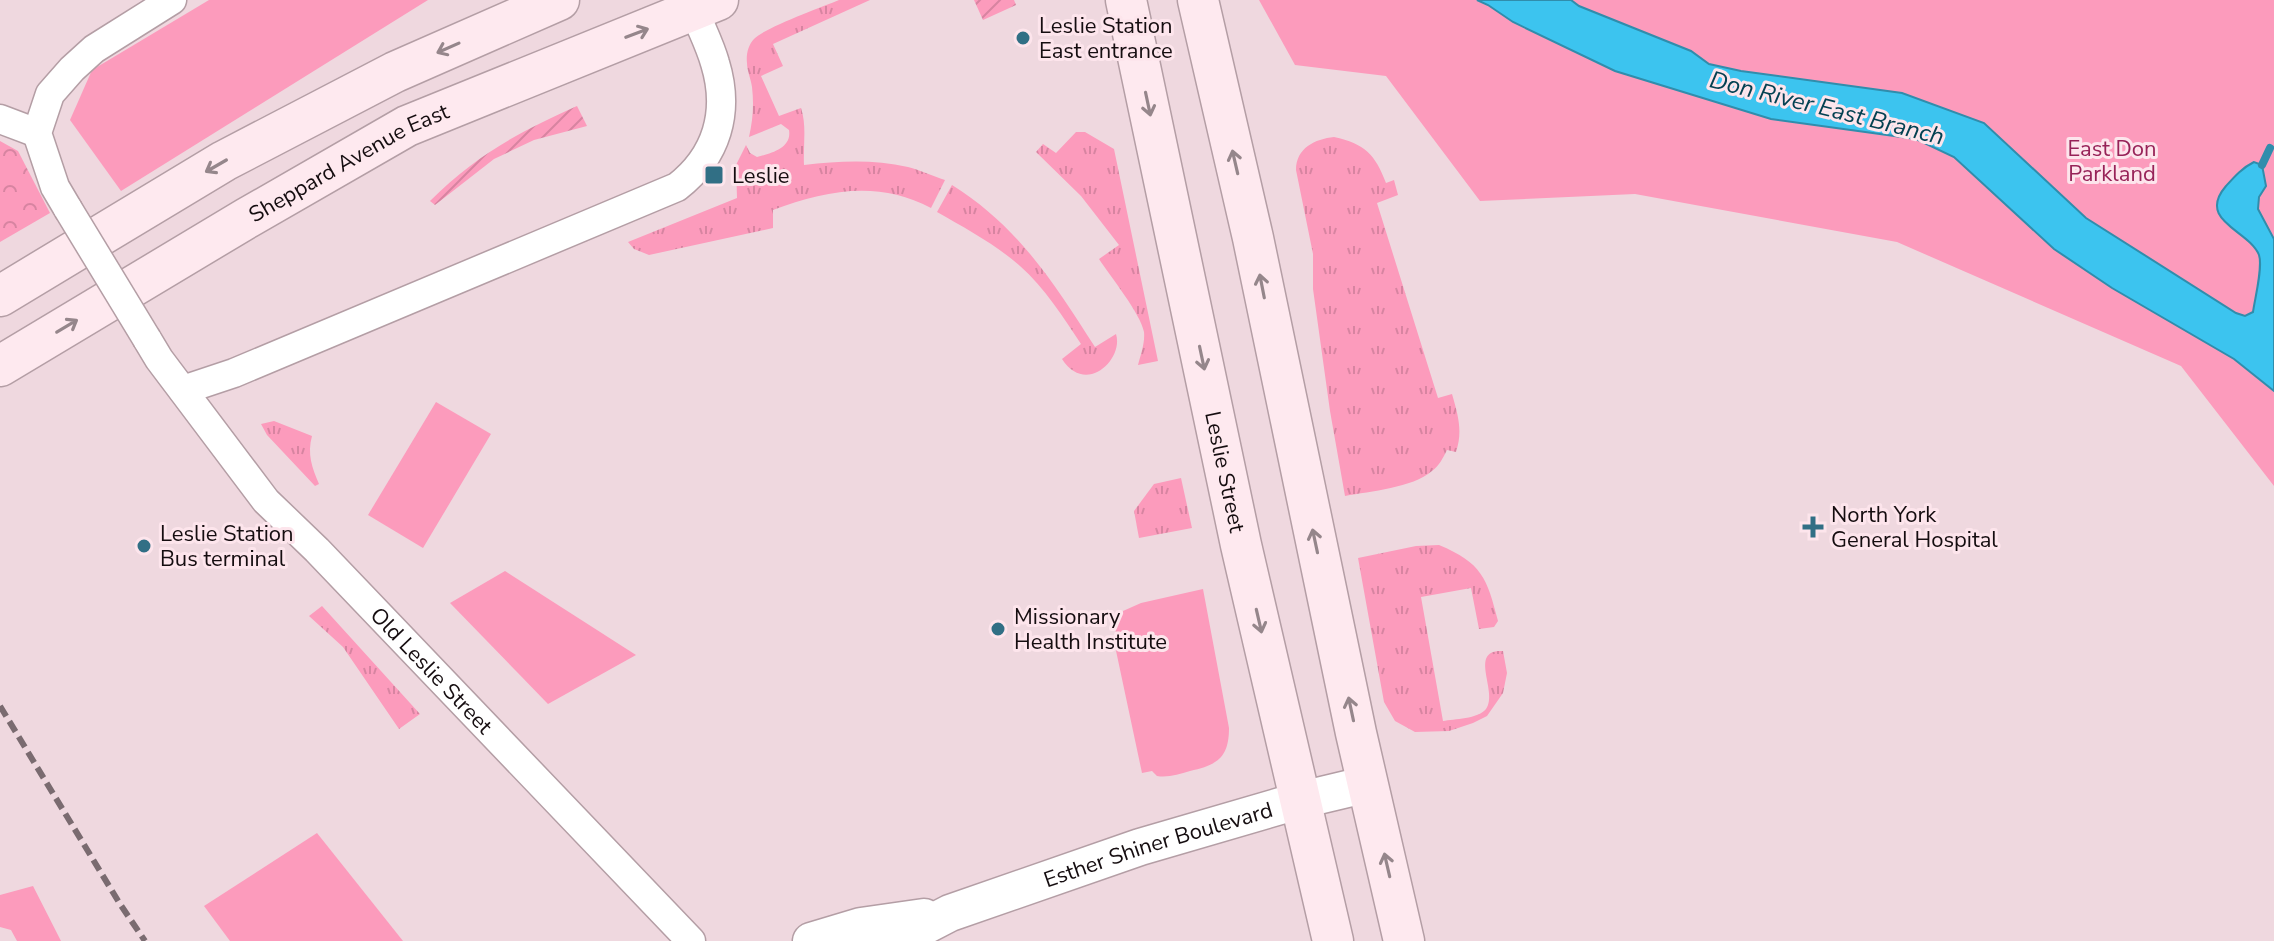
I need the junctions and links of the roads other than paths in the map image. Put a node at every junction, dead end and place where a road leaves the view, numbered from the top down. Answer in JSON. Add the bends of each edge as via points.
{"nodes":[{"id":1,"x":172,"y":0,"type":"edge"},
{"id":2,"x":559,"y":0,"type":"edge"},
{"id":3,"x":1126,"y":0,"type":"edge"},
{"id":4,"x":1198,"y":0,"type":"edge"},
{"id":5,"x":706,"y":5,"type":"edge"},
{"id":6,"x":516,"y":8,"type":"edge"},
{"id":7,"x":0,"y":119,"type":"edge"},
{"id":8,"x":37,"y":133,"type":"junction"},
{"id":9,"x":0,"y":296,"type":"edge"},
{"id":10,"x":0,"y":366,"type":"edge"},
{"id":11,"x":183,"y":390,"type":"junction"},
{"id":12,"x":1368,"y":784,"type":"junction"},
{"id":13,"x":1301,"y":800,"type":"junction"},
{"id":14,"x":950,"y":913,"type":"junction"},
{"id":15,"x":691,"y":941,"type":"edge"},
{"id":16,"x":811,"y":941,"type":"edge"},
{"id":17,"x":896,"y":941,"type":"edge"},
{"id":18,"x":1333,"y":941,"type":"edge"},
{"id":19,"x":1404,"y":941,"type":"edge"}],
"edges":[{"from":1,"to":8,"type":"street","via":[[72,69],[50,94]]},
{"from":2,"to":6,"type":"main road"},
{"from":3,"to":13,"type":"main road","name":"Leslie Street","one_way":true,"via":[[1241,545]]},
{"from":12,"to":4,"type":"main road","one_way":true},
{"from":10,"to":5,"type":"main road","name":"Sheppard Avenue East","one_way":true,"via":[[407,126]]},
{"from":5,"to":11,"type":"street","via":[[721,115],[709,152],[677,187]]},
{"from":6,"to":9,"type":"main road","one_way":true,"via":[[224,161]]},
{"from":7,"to":8,"type":"street"},
{"from":8,"to":11,"type":"street","name":"Old Leslie Street","bridge":true,"via":[[55,187]]},
{"from":11,"to":15,"type":"street","name":"Old Leslie Street","via":[[266,501]]},
{"from":12,"to":13,"type":"street","name":"Esther Shiner Boulevard"},
{"from":19,"to":12,"type":"main road","one_way":true},
{"from":13,"to":14,"type":"street","name":"Esther Shiner Boulevard","via":[[1140,847]]},
{"from":13,"to":18,"type":"main road","name":"Leslie Street"},
{"from":14,"to":16,"type":"street","name":"Esther Shiner Boulevard","via":[[861,926]]},
{"from":14,"to":17,"type":"street","name":"Esther Shiner Boulevard"}]}
